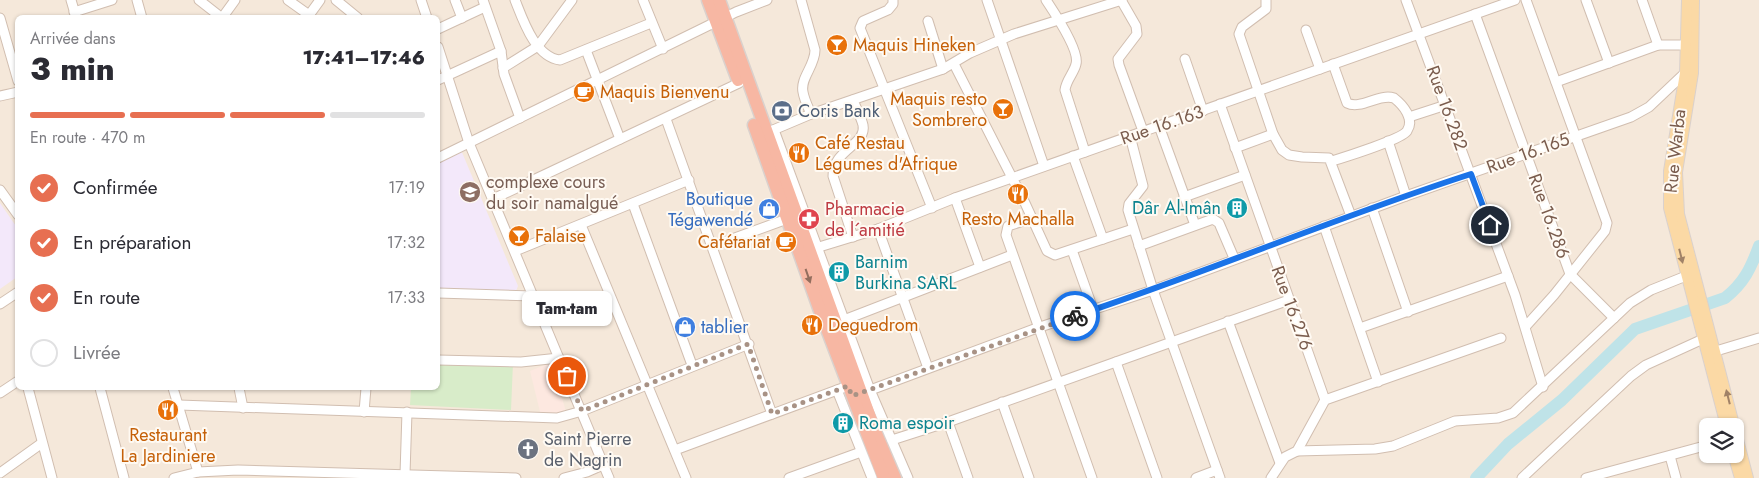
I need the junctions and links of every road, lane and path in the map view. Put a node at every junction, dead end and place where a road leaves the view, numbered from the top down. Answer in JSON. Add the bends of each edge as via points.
{"nodes":[{"id":1,"x":71,"y":0,"type":"edge"},
{"id":2,"x":112,"y":0,"type":"edge"},
{"id":3,"x":137,"y":0,"type":"edge"},
{"id":4,"x":199,"y":0,"type":"edge"},
{"id":5,"x":235,"y":0,"type":"edge"},
{"id":6,"x":288,"y":0,"type":"edge"},
{"id":7,"x":320,"y":0,"type":"edge"},
{"id":8,"x":336,"y":0,"type":"edge"},
{"id":9,"x":421,"y":0,"type":"edge"},
{"id":10,"x":455,"y":0,"type":"edge"},
{"id":11,"x":515,"y":0,"type":"edge"},
{"id":12,"x":572,"y":0,"type":"edge"},
{"id":13,"x":643,"y":0,"type":"edge"},
{"id":14,"x":708,"y":0,"type":"edge"},
{"id":15,"x":719,"y":0,"type":"edge"},
{"id":16,"x":767,"y":0,"type":"edge"},
{"id":17,"x":801,"y":0,"type":"edge"},
{"id":18,"x":893,"y":0,"type":"edge"},
{"id":19,"x":987,"y":0,"type":"edge"},
{"id":20,"x":1046,"y":0,"type":"edge"},
{"id":21,"x":1121,"y":0,"type":"edge"},
{"id":22,"x":1266,"y":0,"type":"edge"},
{"id":23,"x":1406,"y":0,"type":"edge"},
{"id":24,"x":1515,"y":0,"type":"edge"},
{"id":25,"x":1526,"y":0,"type":"edge"},
{"id":26,"x":1586,"y":0,"type":"edge"},
{"id":27,"x":1642,"y":0,"type":"edge"},
{"id":28,"x":1687,"y":0,"type":"edge"},
{"id":29,"x":1694,"y":0,"type":"edge"},
{"id":30,"x":484,"y":4,"type":"edge"},
{"id":31,"x":1475,"y":14,"type":"junction"},
{"id":32,"x":75,"y":15,"type":"edge"},
{"id":33,"x":141,"y":15,"type":"edge"},
{"id":34,"x":218,"y":15,"type":"edge"},
{"id":35,"x":224,"y":15,"type":"edge"},
{"id":36,"x":307,"y":15,"type":"edge"},
{"id":37,"x":309,"y":15,"type":"edge"},
{"id":38,"x":354,"y":15,"type":"edge"},
{"id":39,"x":426,"y":15,"type":"edge"},
{"id":40,"x":0,"y":18,"type":"edge"},
{"id":41,"x":462,"y":18,"type":"junction"},
{"id":42,"x":721,"y":20,"type":"junction"},
{"id":43,"x":1059,"y":20,"type":"junction"},
{"id":44,"x":928,"y":21,"type":"dead end"},
{"id":45,"x":651,"y":22,"type":"junction"},
{"id":46,"x":440,"y":28,"type":"edge"},
{"id":47,"x":1306,"y":30,"type":"dead end"},
{"id":48,"x":2,"y":31,"type":"edge"},
{"id":49,"x":1419,"y":34,"type":"junction"},
{"id":50,"x":999,"y":40,"type":"junction"},
{"id":51,"x":1658,"y":45,"type":"junction"},
{"id":52,"x":1686,"y":45,"type":"junction"},
{"id":53,"x":538,"y":46,"type":"junction"},
{"id":54,"x":663,"y":49,"type":"junction"},
{"id":55,"x":586,"y":50,"type":"junction"},
{"id":56,"x":501,"y":51,"type":"junction"},
{"id":57,"x":440,"y":53,"type":"edge"},
{"id":58,"x":1185,"y":59,"type":"dead end"},
{"id":59,"x":1609,"y":63,"type":"junction"},
{"id":60,"x":954,"y":64,"type":"junction"},
{"id":61,"x":1333,"y":64,"type":"junction"},
{"id":62,"x":503,"y":68,"type":"junction"},
{"id":63,"x":1320,"y":69,"type":"junction"},
{"id":64,"x":943,"y":70,"type":"junction"},
{"id":65,"x":15,"y":72,"type":"edge"},
{"id":66,"x":1685,"y":73,"type":"junction"},
{"id":67,"x":448,"y":76,"type":"junction"},
{"id":68,"x":440,"y":79,"type":"edge"},
{"id":69,"x":598,"y":81,"type":"junction"},
{"id":70,"x":1556,"y":82,"type":"junction"},
{"id":71,"x":739,"y":83,"type":"junction"},
{"id":72,"x":885,"y":89,"type":"junction"},
{"id":73,"x":1258,"y":91,"type":"junction"},
{"id":74,"x":15,"y":93,"type":"edge"},
{"id":75,"x":0,"y":96,"type":"edge"},
{"id":76,"x":853,"y":100,"type":"junction"},
{"id":77,"x":1220,"y":104,"type":"junction"},
{"id":78,"x":1446,"y":105,"type":"junction"},
{"id":79,"x":1203,"y":110,"type":"junction"},
{"id":80,"x":811,"y":114,"type":"junction"},
{"id":81,"x":1409,"y":117,"type":"junction"},
{"id":82,"x":520,"y":118,"type":"junction"},
{"id":83,"x":666,"y":119,"type":"junction"},
{"id":84,"x":1159,"y":126,"type":"junction"},
{"id":85,"x":770,"y":131,"type":"junction"},
{"id":86,"x":1143,"y":131,"type":"junction"},
{"id":87,"x":1274,"y":134,"type":"junction"},
{"id":88,"x":1130,"y":136,"type":"junction"},
{"id":89,"x":1574,"y":136,"type":"junction"},
{"id":90,"x":620,"y":139,"type":"junction"},
{"id":91,"x":1388,"y":141,"type":"junction"},
{"id":92,"x":470,"y":143,"type":"junction"},
{"id":93,"x":1236,"y":148,"type":"junction"},
{"id":94,"x":1084,"y":152,"type":"junction"},
{"id":95,"x":1526,"y":155,"type":"junction"},
{"id":96,"x":1072,"y":156,"type":"junction"},
{"id":97,"x":440,"y":157,"type":"edge"},
{"id":98,"x":1332,"y":162,"type":"junction"},
{"id":99,"x":1044,"y":166,"type":"junction"},
{"id":100,"x":1471,"y":174,"type":"junction"},
{"id":101,"x":1245,"y":175,"type":"junction"},
{"id":102,"x":1012,"y":177,"type":"junction"},
{"id":103,"x":689,"y":180,"type":"junction"},
{"id":104,"x":0,"y":190,"type":"edge"},
{"id":105,"x":1406,"y":196,"type":"junction"},
{"id":106,"x":1184,"y":197,"type":"junction"},
{"id":107,"x":955,"y":198,"type":"junction"},
{"id":108,"x":494,"y":200,"type":"junction"},
{"id":109,"x":633,"y":204,"type":"junction"},
{"id":110,"x":932,"y":208,"type":"junction"},
{"id":111,"x":1372,"y":208,"type":"junction"},
{"id":112,"x":15,"y":211,"type":"edge"},
{"id":113,"x":1351,"y":216,"type":"junction"},
{"id":114,"x":1032,"y":218,"type":"junction"},
{"id":115,"x":787,"y":219,"type":"junction"},
{"id":116,"x":1194,"y":225,"type":"junction"},
{"id":117,"x":581,"y":226,"type":"junction"},
{"id":118,"x":1324,"y":226,"type":"junction"},
{"id":119,"x":878,"y":229,"type":"junction"},
{"id":120,"x":1133,"y":229,"type":"junction"},
{"id":121,"x":853,"y":237,"type":"junction"},
{"id":122,"x":1104,"y":239,"type":"junction"},
{"id":123,"x":1270,"y":245,"type":"junction"},
{"id":124,"x":713,"y":246,"type":"junction"},
{"id":125,"x":1139,"y":246,"type":"junction"},
{"id":126,"x":809,"y":250,"type":"junction"},
{"id":127,"x":1072,"y":250,"type":"junction"},
{"id":128,"x":515,"y":251,"type":"junction"},
{"id":129,"x":1012,"y":255,"type":"junction"},
{"id":130,"x":1234,"y":258,"type":"junction"},
{"id":131,"x":980,"y":267,"type":"junction"},
{"id":132,"x":1570,"y":274,"type":"junction"},
{"id":133,"x":1508,"y":276,"type":"junction"},
{"id":134,"x":1686,"y":276,"type":"junction"},
{"id":135,"x":1153,"y":290,"type":"junction"},
{"id":136,"x":440,"y":293,"type":"edge"},
{"id":137,"x":15,"y":294,"type":"edge"},
{"id":138,"x":532,"y":296,"type":"junction"},
{"id":139,"x":902,"y":297,"type":"junction"},
{"id":140,"x":1697,"y":298,"type":"junction"},
{"id":141,"x":1289,"y":300,"type":"junction"},
{"id":142,"x":0,"y":304,"type":"edge"},
{"id":143,"x":1094,"y":309,"type":"junction"},
{"id":144,"x":1408,"y":312,"type":"junction"},
{"id":145,"x":1702,"y":316,"type":"junction"},
{"id":146,"x":1614,"y":318,"type":"junction"},
{"id":147,"x":844,"y":320,"type":"junction"},
{"id":148,"x":1228,"y":322,"type":"junction"},
{"id":149,"x":1526,"y":326,"type":"junction"},
{"id":150,"x":1037,"y":328,"type":"junction"},
{"id":151,"x":1360,"y":328,"type":"junction"},
{"id":152,"x":1501,"y":338,"type":"dead end"},
{"id":153,"x":1759,"y":338,"type":"edge"},
{"id":154,"x":1703,"y":339,"type":"junction"},
{"id":155,"x":1172,"y":342,"type":"junction"},
{"id":156,"x":748,"y":344,"type":"junction"},
{"id":157,"x":1716,"y":351,"type":"junction"},
{"id":158,"x":559,"y":358,"type":"junction"},
{"id":159,"x":440,"y":360,"type":"edge"},
{"id":160,"x":1116,"y":362,"type":"junction"},
{"id":161,"x":692,"y":365,"type":"junction"},
{"id":162,"x":928,"y":368,"type":"junction"},
{"id":163,"x":1378,"y":382,"type":"junction"},
{"id":164,"x":15,"y":383,"type":"edge"},
{"id":165,"x":647,"y":383,"type":"junction"},
{"id":166,"x":1057,"y":383,"type":"junction"},
{"id":167,"x":1543,"y":387,"type":"junction"},
{"id":168,"x":29,"y":390,"type":"edge"},
{"id":169,"x":101,"y":390,"type":"edge"},
{"id":170,"x":174,"y":390,"type":"edge"},
{"id":171,"x":239,"y":390,"type":"edge"},
{"id":172,"x":366,"y":390,"type":"edge"},
{"id":173,"x":853,"y":391,"type":"junction"},
{"id":174,"x":0,"y":393,"type":"edge"},
{"id":175,"x":1325,"y":400,"type":"junction"},
{"id":176,"x":1002,"y":402,"type":"junction"},
{"id":177,"x":179,"y":405,"type":"junction"},
{"id":178,"x":244,"y":408,"type":"junction"},
{"id":179,"x":582,"y":411,"type":"junction"},
{"id":180,"x":364,"y":412,"type":"junction"},
{"id":181,"x":408,"y":412,"type":"junction"},
{"id":182,"x":772,"y":414,"type":"junction"},
{"id":183,"x":1724,"y":418,"type":"edge"},
{"id":184,"x":948,"y":422,"type":"junction"},
{"id":185,"x":892,"y":440,"type":"junction"},
{"id":186,"x":42,"y":443,"type":"junction"},
{"id":187,"x":1699,"y":448,"type":"edge"},
{"id":188,"x":675,"y":450,"type":"junction"},
{"id":189,"x":1296,"y":451,"type":"junction"},
{"id":190,"x":861,"y":452,"type":"junction"},
{"id":191,"x":1670,"y":456,"type":"junction"},
{"id":192,"x":1280,"y":463,"type":"junction"},
{"id":193,"x":1736,"y":463,"type":"edge"},
{"id":194,"x":603,"y":465,"type":"junction"},
{"id":195,"x":198,"y":472,"type":"junction"},
{"id":196,"x":0,"y":473,"type":"edge"},
{"id":197,"x":236,"y":474,"type":"edge"},
{"id":198,"x":404,"y":474,"type":"junction"},
{"id":199,"x":1219,"y":474,"type":"edge"},
{"id":200,"x":302,"y":475,"type":"edge"},
{"id":201,"x":363,"y":476,"type":"edge"},
{"id":202,"x":52,"y":478,"type":"edge"},
{"id":203,"x":124,"y":478,"type":"edge"},
{"id":204,"x":174,"y":478,"type":"edge"},
{"id":205,"x":485,"y":478,"type":"edge"},
{"id":206,"x":516,"y":478,"type":"edge"},
{"id":207,"x":564,"y":478,"type":"edge"},
{"id":208,"x":608,"y":478,"type":"edge"},
{"id":209,"x":686,"y":478,"type":"edge"},
{"id":210,"x":789,"y":478,"type":"edge"},
{"id":211,"x":872,"y":478,"type":"edge"},
{"id":212,"x":884,"y":478,"type":"edge"},
{"id":213,"x":895,"y":478,"type":"edge"},
{"id":214,"x":908,"y":478,"type":"edge"},
{"id":215,"x":968,"y":478,"type":"edge"},
{"id":216,"x":1029,"y":478,"type":"edge"},
{"id":217,"x":1092,"y":478,"type":"edge"},
{"id":218,"x":1157,"y":478,"type":"edge"},
{"id":219,"x":1196,"y":478,"type":"edge"},
{"id":220,"x":1271,"y":478,"type":"edge"},
{"id":221,"x":1523,"y":478,"type":"edge"},
{"id":222,"x":1586,"y":478,"type":"edge"},
{"id":223,"x":1676,"y":478,"type":"edge"},
{"id":224,"x":1740,"y":478,"type":"edge"},
{"id":225,"x":1748,"y":478,"type":"edge"}],
"edges":[{"from":1,"to":32,"type":"street"},
{"from":2,"to":32,"type":"street"},
{"from":3,"to":33,"type":"street"},
{"from":4,"to":34,"type":"street"},
{"from":5,"to":35,"type":"street"},
{"from":6,"to":36,"type":"street"},
{"from":7,"to":37,"type":"street"},
{"from":8,"to":38,"type":"street"},
{"from":9,"to":39,"type":"street"},
{"from":10,"to":41,"type":"street"},
{"from":11,"to":53,"type":"street"},
{"from":12,"to":53,"type":"street"},
{"from":13,"to":45,"type":"street"},
{"from":14,"to":42,"type":"highway"},
{"from":15,"to":42,"type":"highway"},
{"from":16,"to":42,"type":"street"},
{"from":17,"to":80,"type":"street","via":[[815,50],[815,59],[802,91]]},
{"from":18,"to":72,"type":"street","via":[[888,10],[863,21],[860,26]]},
{"from":19,"to":50,"type":"street"},
{"from":20,"to":43,"type":"street"},
{"from":21,"to":43,"type":"street"},
{"from":21,"to":86,"type":"street","via":[[1136,26],[1137,34],[1118,59],[1119,65]]},
{"from":22,"to":73,"type":"street","via":[[1268,6],[1264,13],[1242,27],[1239,34]]},
{"from":23,"to":49,"type":"street","name":"Rue 16.282"},
{"from":24,"to":31,"type":"street","name":"Rue 16.163"},
{"from":25,"to":70,"type":"street"},
{"from":26,"to":59,"type":"street"},
{"from":27,"to":51,"type":"street"},
{"from":28,"to":52,"type":"main road","name":"Rue Warba"},
{"from":29,"to":140,"type":"main road","via":[[1693,73],[1678,172],[1678,195]]},
{"from":30,"to":41,"type":"street"},
{"from":30,"to":56,"type":"street"},
{"from":31,"to":49,"type":"street","name":"Rue 16.163"},
{"from":31,"to":95,"type":"street","name":"Rue 16.286"},
{"from":40,"to":48,"type":"street"},
{"from":41,"to":46,"type":"street"},
{"from":42,"to":54,"type":"street"},
{"from":42,"to":71,"type":"highway"},
{"from":42,"to":85,"type":"highway"},
{"from":43,"to":50,"type":"street"},
{"from":43,"to":94,"type":"street","via":[[1076,57],[1076,66],[1065,90]]},
{"from":44,"to":64,"type":"street"},
{"from":45,"to":54,"type":"street"},
{"from":45,"to":55,"type":"street"},
{"from":47,"to":63,"type":"street"},
{"from":48,"to":65,"type":"street"},
{"from":49,"to":61,"type":"street","name":"Rue 16.163"},
{"from":49,"to":78,"type":"street","name":"Rue 16.282"},
{"from":50,"to":60,"type":"street"},
{"from":50,"to":99,"type":"street"},
{"from":51,"to":52,"type":"street"},
{"from":51,"to":59,"type":"street"},
{"from":52,"to":66,"type":"main road","name":"Rue Warba"},
{"from":53,"to":55,"type":"street","via":[[560,60]]},
{"from":53,"to":62,"type":"street"},
{"from":54,"to":69,"type":"street"},
{"from":55,"to":69,"type":"street"},
{"from":56,"to":62,"type":"street"},
{"from":56,"to":67,"type":"street"},
{"from":57,"to":67,"type":"street"},
{"from":58,"to":79,"type":"street"},
{"from":59,"to":70,"type":"street"},
{"from":60,"to":64,"type":"street"},
{"from":60,"to":102,"type":"street"},
{"from":61,"to":63,"type":"street","name":"Rue 16.163"},
{"from":61,"to":81,"type":"street","via":[[1347,103],[1354,106],[1389,96],[1398,101]]},
{"from":62,"to":82,"type":"street"},
{"from":63,"to":73,"type":"street","name":"Rue 16.163"},
{"from":64,"to":72,"type":"street"},
{"from":66,"to":89,"type":"street","name":"Rue 16.165","via":[[1640,113]]},
{"from":66,"to":134,"type":"main road","name":"Rue Warba","one_way":true,"via":[[1669,171],[1669,208]]},
{"from":67,"to":68,"type":"street"},
{"from":67,"to":92,"type":"street"},
{"from":69,"to":82,"type":"street"},
{"from":69,"to":90,"type":"street"},
{"from":70,"to":89,"type":"street"},
{"from":71,"to":83,"type":"street"},
{"from":71,"to":115,"type":"highway"},
{"from":72,"to":76,"type":"street"},
{"from":72,"to":110,"type":"street"},
{"from":73,"to":77,"type":"street","name":"Rue 16.163"},
{"from":73,"to":87,"type":"street"},
{"from":74,"to":75,"type":"street"},
{"from":76,"to":80,"type":"street"},
{"from":76,"to":121,"type":"street","via":[[864,127],[863,133],[836,160],[832,176]]},
{"from":77,"to":79,"type":"street","name":"Rue 16.163"},
{"from":77,"to":93,"type":"street","name":"Rue 16.276"},
{"from":78,"to":81,"type":"street"},
{"from":78,"to":100,"type":"street","name":"Rue 16.282"},
{"from":79,"to":84,"type":"street","name":"Rue 16.163"},
{"from":80,"to":85,"type":"street"},
{"from":81,"to":91,"type":"street","via":[[1407,132]]},
{"from":82,"to":92,"type":"street"},
{"from":83,"to":90,"type":"street"},
{"from":83,"to":103,"type":"street"},
{"from":84,"to":86,"type":"street","name":"Rue 16.163"},
{"from":84,"to":106,"type":"street"},
{"from":85,"to":126,"type":"highway"},
{"from":86,"to":88,"type":"street","name":"Rue 16.163"},
{"from":87,"to":93,"type":"street"},
{"from":87,"to":98,"type":"street","via":[[1282,150],[1290,154],[1325,157]]},
{"from":88,"to":94,"type":"street","name":"Rue 16.163"},
{"from":88,"to":120,"type":"street","via":[[1143,186],[1128,207]]},
{"from":89,"to":95,"type":"street","name":"Rue 16.165"},
{"from":89,"to":132,"type":"street","via":[[1607,223]]},
{"from":90,"to":108,"type":"street"},
{"from":91,"to":98,"type":"street"},
{"from":91,"to":105,"type":"street"},
{"from":92,"to":97,"type":"street"},
{"from":92,"to":108,"type":"street"},
{"from":93,"to":101,"type":"street","name":"Rue 16.276"},
{"from":94,"to":96,"type":"street","name":"Rue 16.163"},
{"from":95,"to":100,"type":"street","name":"Rue 16.165"},
{"from":95,"to":132,"type":"street","name":"Rue 16.286"},
{"from":96,"to":99,"type":"street","name":"Rue 16.163"},
{"from":96,"to":122,"type":"street"},
{"from":98,"to":113,"type":"street"},
{"from":99,"to":102,"type":"street","name":"Rue 16.163"},
{"from":100,"to":105,"type":"street","name":"Rue 16.165"},
{"from":100,"to":133,"type":"street","name":"Rue 16.282"},
{"from":101,"to":106,"type":"street"},
{"from":101,"to":123,"type":"street","name":"Rue 16.276"},
{"from":102,"to":107,"type":"street","name":"Rue 16.163"},
{"from":102,"to":114,"type":"street"},
{"from":103,"to":109,"type":"street"},
{"from":103,"to":124,"type":"street"},
{"from":104,"to":112,"type":"street"},
{"from":105,"to":111,"type":"street","name":"Rue 16.165"},
{"from":106,"to":116,"type":"street"},
{"from":107,"to":110,"type":"street","name":"Rue 16.163"},
{"from":107,"to":131,"type":"street"},
{"from":108,"to":128,"type":"street"},
{"from":109,"to":117,"type":"street"},
{"from":109,"to":161,"type":"street"},
{"from":110,"to":119,"type":"street","name":"Rue 16.163"},
{"from":111,"to":113,"type":"street","name":"Rue 16.165"},
{"from":111,"to":144,"type":"street"},
{"from":113,"to":118,"type":"street","name":"Rue 16.165"},
{"from":114,"to":127,"type":"street","via":[[1047,251],[1051,254]]},
{"from":114,"to":129,"type":"street","via":[[1008,226],[1006,230]]},
{"from":115,"to":124,"type":"street"},
{"from":115,"to":126,"type":"highway"},
{"from":116,"to":125,"type":"street"},
{"from":116,"to":130,"type":"street","via":[[1216,220]]},
{"from":117,"to":128,"type":"street"},
{"from":117,"to":165,"type":"street"},
{"from":118,"to":123,"type":"street","name":"Rue 16.165"},
{"from":118,"to":151,"type":"street"},
{"from":119,"to":121,"type":"street","name":"Rue 16.163"},
{"from":119,"to":139,"type":"street"},
{"from":120,"to":122,"type":"street"},
{"from":120,"to":125,"type":"street"},
{"from":121,"to":126,"type":"street","name":"Rue 16.163"},
{"from":122,"to":127,"type":"street"},
{"from":123,"to":130,"type":"street","name":"Rue 16.165"},
{"from":123,"to":141,"type":"street","name":"Rue 16.276"},
{"from":124,"to":156,"type":"street"},
{"from":125,"to":135,"type":"street"},
{"from":126,"to":147,"type":"street"},
{"from":126,"to":173,"type":"highway"},
{"from":127,"to":143,"type":"street"},
{"from":128,"to":138,"type":"street"},
{"from":129,"to":131,"type":"street"},
{"from":129,"to":150,"type":"street"},
{"from":130,"to":135,"type":"street","name":"Rue 16.165"},
{"from":131,"to":139,"type":"street"},
{"from":132,"to":146,"type":"street","name":"Rue 16.286"},
{"from":132,"to":149,"type":"street"},
{"from":133,"to":144,"type":"street"},
{"from":133,"to":149,"type":"street","name":"Rue 16.282"},
{"from":134,"to":140,"type":"main road","name":"Rue Warba"},
{"from":134,"to":146,"type":"street","via":[[1651,290]]},
{"from":135,"to":143,"type":"street","name":"Rue 16.165"},
{"from":135,"to":155,"type":"street"},
{"from":136,"to":138,"type":"street"},
{"from":137,"to":142,"type":"street"},
{"from":138,"to":158,"type":"street"},
{"from":139,"to":147,"type":"street"},
{"from":139,"to":162,"type":"street"},
{"from":140,"to":145,"type":"main road"},
{"from":141,"to":148,"type":"street"},
{"from":141,"to":175,"type":"street","name":"Rue 16.276"},
{"from":143,"to":150,"type":"street","name":"Rue 16.165"},
{"from":144,"to":151,"type":"street"},
{"from":145,"to":154,"type":"main road"},
{"from":145,"to":157,"type":"main road"},
{"from":146,"to":167,"type":"street"},
{"from":147,"to":173,"type":"street"},
{"from":148,"to":155,"type":"street"},
{"from":148,"to":192,"type":"street"},
{"from":149,"to":167,"type":"street","name":"Rue 16.282"},
{"from":150,"to":162,"type":"street","name":"Rue 16.165"},
{"from":150,"to":166,"type":"street"},
{"from":151,"to":163,"type":"street"},
{"from":152,"to":163,"type":"street"},
{"from":153,"to":157,"type":"street"},
{"from":154,"to":183,"type":"main road"},
{"from":154,"to":221,"type":"street","via":[[1646,365],[1630,376]]},
{"from":155,"to":160,"type":"street"},
{"from":155,"to":199,"type":"street"},
{"from":156,"to":161,"type":"street"},
{"from":156,"to":182,"type":"street"},
{"from":225,"to":157,"type":"main road","one_way":true},
{"from":158,"to":159,"type":"street","via":[[521,362]]},
{"from":158,"to":179,"type":"street"},
{"from":160,"to":166,"type":"street"},
{"from":160,"to":218,"type":"street"},
{"from":161,"to":165,"type":"street"},
{"from":162,"to":173,"type":"street","name":"Rue 16.165"},
{"from":163,"to":175,"type":"street"},
{"from":164,"to":174,"type":"street"},
{"from":165,"to":179,"type":"street"},
{"from":165,"to":188,"type":"street"},
{"from":166,"to":176,"type":"street"},
{"from":166,"to":217,"type":"street"},
{"from":167,"to":189,"type":"street","via":[[1520,408],[1504,417],[1455,421],[1392,446],[1375,449]]},
{"from":168,"to":186,"type":"street"},
{"from":169,"to":203,"type":"street"},
{"from":170,"to":177,"type":"street"},
{"from":171,"to":178,"type":"street"},
{"from":172,"to":180,"type":"street"},
{"from":173,"to":182,"type":"street","name":"Rue 16.165"},
{"from":173,"to":185,"type":"street"},
{"from":173,"to":190,"type":"street"},
{"from":173,"to":212,"type":"highway"},
{"from":173,"to":213,"type":"highway"},
{"from":175,"to":189,"type":"street"},
{"from":176,"to":184,"type":"street"},
{"from":176,"to":216,"type":"street"},
{"from":177,"to":178,"type":"street"},
{"from":177,"to":195,"type":"street"},
{"from":178,"to":180,"type":"street"},
{"from":179,"to":181,"type":"street","via":[[552,419]]},
{"from":179,"to":194,"type":"street"},
{"from":180,"to":181,"type":"street"},
{"from":181,"to":198,"type":"street"},
{"from":182,"to":188,"type":"street","name":"Rue 16.165"},
{"from":184,"to":185,"type":"street"},
{"from":184,"to":215,"type":"street"},
{"from":185,"to":214,"type":"street"},
{"from":186,"to":196,"type":"street"},
{"from":186,"to":202,"type":"street"},
{"from":187,"to":191,"type":"street"},
{"from":188,"to":209,"type":"street"},
{"from":189,"to":192,"type":"street"},
{"from":190,"to":210,"type":"street"},
{"from":190,"to":211,"type":"street"},
{"from":191,"to":222,"type":"street"},
{"from":191,"to":223,"type":"street"},
{"from":192,"to":220,"type":"street"},
{"from":193,"to":224,"type":"main road"},
{"from":194,"to":207,"type":"street"},
{"from":194,"to":208,"type":"street"},
{"from":195,"to":197,"type":"street"},
{"from":195,"to":204,"type":"street"},
{"from":197,"to":200,"type":"street"},
{"from":198,"to":201,"type":"street"},
{"from":198,"to":205,"type":"street"},
{"from":199,"to":219,"type":"street"},
{"from":200,"to":201,"type":"street"},
{"from":205,"to":206,"type":"street"}]}
